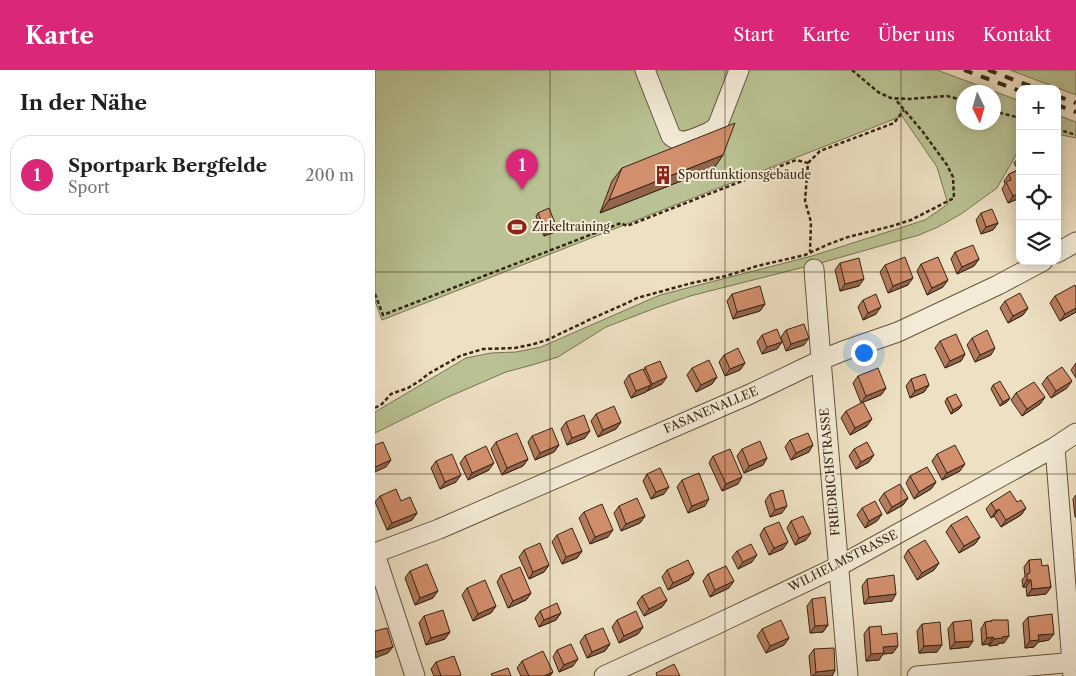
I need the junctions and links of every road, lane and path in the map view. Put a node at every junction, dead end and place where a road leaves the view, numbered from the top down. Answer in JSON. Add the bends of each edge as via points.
{"nodes":[{"id":1,"x":645,"y":70,"type":"edge"},
{"id":2,"x":739,"y":70,"type":"edge"},
{"id":3,"x":853,"y":70,"type":"edge"},
{"id":4,"x":956,"y":98,"type":"edge"},
{"id":5,"x":895,"y":99,"type":"junction"},
{"id":6,"x":904,"y":110,"type":"junction"},
{"id":7,"x":1001,"y":113,"type":"edge"},
{"id":8,"x":1016,"y":117,"type":"edge"},
{"id":9,"x":1061,"y":130,"type":"edge"},
{"id":10,"x":1076,"y":134,"type":"edge"},
{"id":11,"x":808,"y":163,"type":"junction"},
{"id":12,"x":1076,"y":242,"type":"edge"},
{"id":13,"x":1061,"y":251,"type":"edge"},
{"id":14,"x":812,"y":261,"type":"junction"},
{"id":15,"x":1036,"y":265,"type":"edge"},
{"id":16,"x":375,"y":294,"type":"edge"},
{"id":17,"x":821,"y":360,"type":"junction"},
{"id":18,"x":375,"y":408,"type":"edge"},
{"id":19,"x":1076,"y":433,"type":"edge"},
{"id":20,"x":1055,"y":447,"type":"junction"},
{"id":21,"x":375,"y":553,"type":"edge"},
{"id":22,"x":839,"y":566,"type":"junction"},
{"id":23,"x":1073,"y":666,"type":"edge"},
{"id":24,"x":415,"y":676,"type":"edge"},
{"id":25,"x":604,"y":676,"type":"edge"},
{"id":26,"x":848,"y":676,"type":"edge"},
{"id":27,"x":917,"y":676,"type":"edge"}],
"edges":[{"from":1,"to":2,"type":"street","via":[[671,136],[685,141],[718,125]]},
{"from":3,"to":5,"type":"path","via":[[883,95]]},
{"from":4,"to":5,"type":"path"},
{"from":5,"to":6,"type":"path"},
{"from":6,"to":11,"type":"path","via":[[894,123],[820,151]]},
{"from":6,"to":14,"type":"path","via":[[947,165],[953,177],[954,198],[911,220],[829,244]]},
{"from":7,"to":8,"type":"path"},
{"from":9,"to":10,"type":"path"},
{"from":11,"to":14,"type":"path","via":[[805,201],[811,222]]},
{"from":11,"to":16,"type":"path","via":[[796,160],[627,226],[621,223],[383,315]]},
{"from":12,"to":13,"type":"street"},
{"from":14,"to":17,"type":"street","name":"FRIEDRICHSTRASSE"},
{"from":14,"to":18,"type":"path","via":[[787,260],[692,283],[637,298],[547,340],[515,348],[483,349],[460,356],[408,388],[391,394]]},
{"from":15,"to":17,"type":"street","name":"FASANENALLEE","via":[[898,332]]},
{"from":17,"to":21,"type":"street","name":"FASANENALLEE","via":[[439,529]]},
{"from":17,"to":22,"type":"street","name":"FRIEDRICHSTRASSE"},
{"from":19,"to":20,"type":"street","name":"WILHELMSTRASSE"},
{"from":20,"to":22,"type":"street","name":"WILHELMSTRASSE"},
{"from":20,"to":23,"type":"street"},
{"from":21,"to":24,"type":"street"},
{"from":22,"to":25,"type":"street","name":"WILHELMSTRASSE"},
{"from":22,"to":26,"type":"street","name":"FRIEDRICHSTRASSE"},
{"from":23,"to":27,"type":"street"}]}
